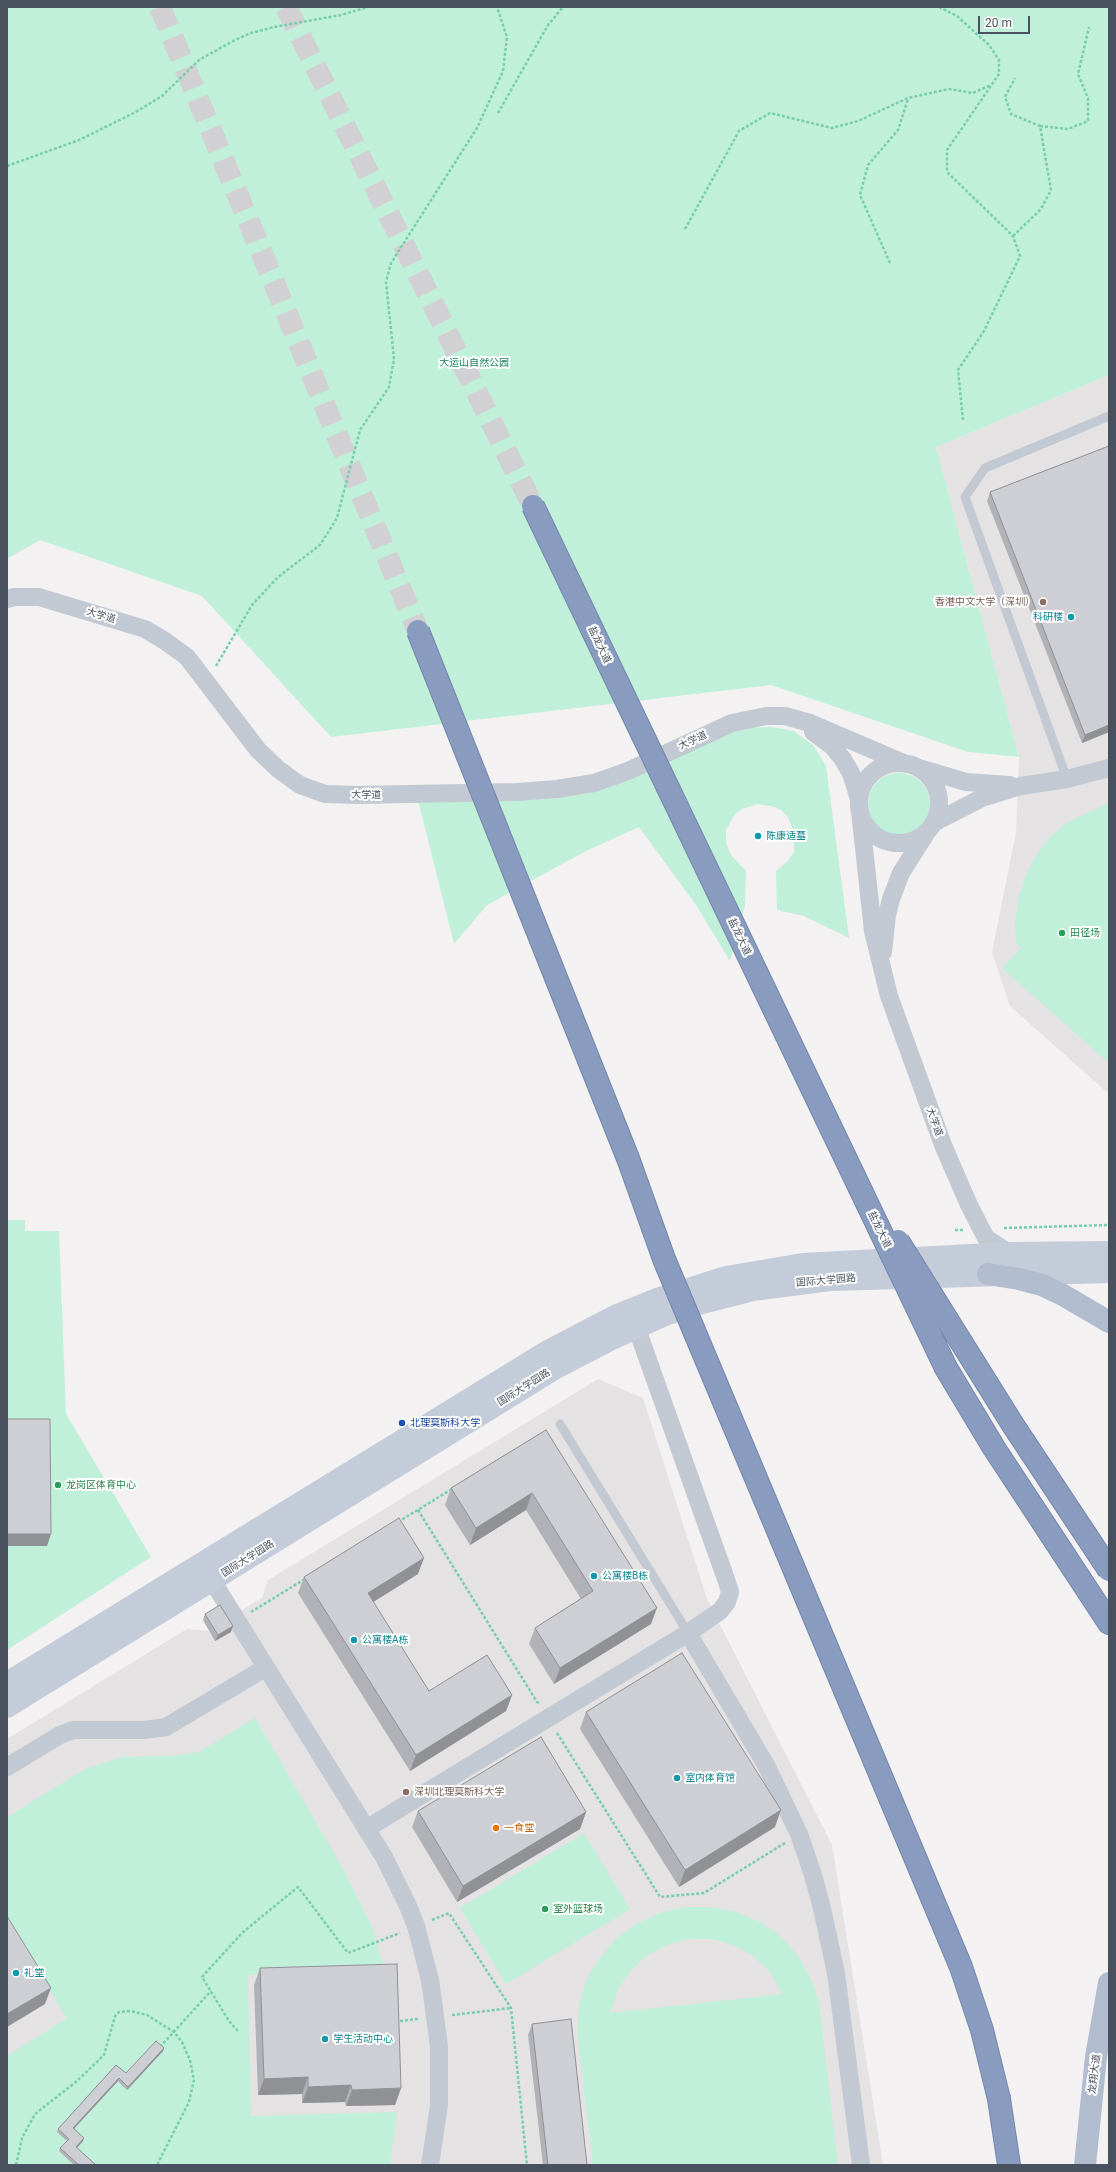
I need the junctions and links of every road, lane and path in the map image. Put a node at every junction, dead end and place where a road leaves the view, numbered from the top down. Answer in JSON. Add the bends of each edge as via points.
{"nodes":[{"id":1,"x":368,"y":7,"type":"edge"},
{"id":2,"x":497,"y":7,"type":"edge"},
{"id":3,"x":563,"y":7,"type":"edge"},
{"id":4,"x":939,"y":7,"type":"edge"},
{"id":5,"x":1089,"y":27,"type":"dead end"},
{"id":6,"x":1015,"y":78,"type":"dead end"},
{"id":7,"x":992,"y":85,"type":"junction"},
{"id":8,"x":908,"y":98,"type":"junction"},
{"id":9,"x":498,"y":113,"type":"dead end"},
{"id":10,"x":1040,"y":126,"type":"junction"},
{"id":11,"x":7,"y":166,"type":"edge"},
{"id":12,"x":685,"y":229,"type":"dead end"},
{"id":13,"x":1012,"y":236,"type":"junction"},
{"id":14,"x":890,"y":263,"type":"dead end"},
{"id":15,"x":1109,"y":416,"type":"edge"},
{"id":16,"x":963,"y":420,"type":"dead end"},
{"id":17,"x":533,"y":506,"type":"tunnel mouth"},
{"id":18,"x":7,"y":599,"type":"edge"},
{"id":19,"x":418,"y":631,"type":"tunnel mouth"},
{"id":20,"x":207,"y":682,"type":"junction"},
{"id":21,"x":785,"y":716,"type":"junction"},
{"id":22,"x":912,"y":766,"type":"junction"},
{"id":23,"x":1109,"y":768,"type":"edge"},
{"id":24,"x":1066,"y":779,"type":"junction"},
{"id":25,"x":1021,"y":786,"type":"junction"},
{"id":26,"x":859,"y":805,"type":"junction"},
{"id":27,"x":931,"y":827,"type":"junction"},
{"id":28,"x":884,"y":976,"type":"junction"},
{"id":29,"x":834,"y":1137,"type":"junction"},
{"id":30,"x":1109,"y":1225,"type":"edge"},
{"id":31,"x":982,"y":1229,"type":"junction"},
{"id":32,"x":955,"y":1230,"type":"dead end"},
{"id":33,"x":1109,"y":1252,"type":"edge"},
{"id":34,"x":1009,"y":1253,"type":"junction"},
{"id":35,"x":1109,"y":1272,"type":"edge"},
{"id":36,"x":988,"y":1274,"type":"junction"},
{"id":37,"x":634,"y":1319,"type":"junction"},
{"id":38,"x":1109,"y":1322,"type":"edge"},
{"id":39,"x":560,"y":1424,"type":"dead end"},
{"id":40,"x":458,"y":1486,"type":"edge"},
{"id":41,"x":418,"y":1510,"type":"junction"},
{"id":42,"x":397,"y":1522,"type":"edge"},
{"id":43,"x":201,"y":1563,"type":"junction"},
{"id":44,"x":1109,"y":1570,"type":"edge"},
{"id":45,"x":310,"y":1576,"type":"edge"},
{"id":46,"x":212,"y":1581,"type":"junction"},
{"id":47,"x":236,"y":1621,"type":"junction"},
{"id":48,"x":1109,"y":1623,"type":"edge"},
{"id":49,"x":688,"y":1633,"type":"junction"},
{"id":50,"x":265,"y":1668,"type":"junction"},
{"id":51,"x":7,"y":1683,"type":"edge"},
{"id":52,"x":7,"y":1707,"type":"edge"},
{"id":53,"x":552,"y":1715,"type":"junction"},
{"id":54,"x":7,"y":1767,"type":"edge"},
{"id":55,"x":366,"y":1829,"type":"junction"},
{"id":56,"x":799,"y":1834,"type":"junction"},
{"id":57,"x":416,"y":1926,"type":"junction"},
{"id":58,"x":1109,"y":1983,"type":"edge"},
{"id":59,"x":211,"y":1991,"type":"junction"},
{"id":60,"x":511,"y":2008,"type":"junction"},
{"id":61,"x":436,"y":2017,"type":"junction"},
{"id":62,"x":400,"y":2021,"type":"edge"},
{"id":63,"x":238,"y":2031,"type":"dead end"},
{"id":64,"x":174,"y":2032,"type":"junction"},
{"id":65,"x":158,"y":2049,"type":"edge"},
{"id":66,"x":16,"y":2165,"type":"edge"},
{"id":67,"x":157,"y":2165,"type":"edge"},
{"id":68,"x":430,"y":2165,"type":"edge"},
{"id":69,"x":527,"y":2165,"type":"edge"},
{"id":70,"x":860,"y":2165,"type":"edge"},
{"id":71,"x":1009,"y":2165,"type":"edge"},
{"id":72,"x":1085,"y":2165,"type":"edge"}],
"edges":[{"from":1,"to":11,"type":"path","via":[[341,15],[274,27],[239,38],[199,60],[162,96],[134,113],[80,140]]},
{"from":2,"to":20,"type":"path","via":[[507,37],[503,71],[477,128],[392,262],[386,282],[394,358],[389,387],[360,430],[338,518],[320,545],[278,577],[252,605]]},
{"from":3,"to":9,"type":"path","via":[[548,25]]},
{"from":4,"to":7,"type":"path","via":[[957,16],[989,45],[999,60],[999,74]]},
{"from":5,"to":10,"type":"path","via":[[1078,74],[1088,98],[1088,121],[1068,129]]},
{"from":6,"to":10,"type":"path","via":[[1005,97],[1011,114]]},
{"from":7,"to":8,"type":"path","via":[[973,92],[949,89]]},
{"from":7,"to":13,"type":"path","via":[[947,150],[947,172]]},
{"from":8,"to":12,"type":"path","via":[[858,121],[832,128],[770,113],[757,120],[739,131]]},
{"from":8,"to":14,"type":"path","via":[[898,130],[868,165],[860,195]]},
{"from":10,"to":13,"type":"path","via":[[1051,190],[1041,209]]},
{"from":13,"to":16,"type":"path","via":[[1020,256],[984,331],[958,370]]},
{"from":15,"to":24,"type":"lane","via":[[985,468],[965,497]]},
{"from":17,"to":29,"type":"highway","name":"盐龙大道","bridge":true},
{"from":18,"to":20,"type":"street","name":"大学道","via":[[39,597],[145,629],[187,657]]},
{"from":19,"to":71,"type":"highway","bridge":true,"via":[[629,1161],[664,1259],[962,1967],[982,2030],[999,2099]]},
{"from":20,"to":21,"type":"street","name":"大学道","via":[[258,750],[278,769],[300,785],[325,794],[517,792],[594,783],[628,771],[732,723],[766,716]]},
{"from":21,"to":22,"type":"street","name":"大学道","via":[[810,723]]},
{"from":21,"to":26,"type":"street","name":"大学道","via":[[814,732],[842,758],[851,773]]},
{"from":22,"to":25,"type":"street","via":[[966,782]]},
{"from":22,"to":26,"type":"street","name":"大学道","via":[[892,764],[880,768],[869,776],[862,786]]},
{"from":22,"to":27,"type":"street","name":"大学道","via":[[928,776],[936,786],[939,811]]},
{"from":23,"to":24,"type":"street"},
{"from":24,"to":25,"type":"street"},
{"from":25,"to":27,"type":"street","via":[[982,798]]},
{"from":26,"to":27,"type":"street","name":"大学道","via":[[864,824],[883,840],[907,843],[918,839]]},
{"from":26,"to":28,"type":"street","name":"大学道","via":[[873,931]]},
{"from":27,"to":28,"type":"street","name":"大学道","via":[[901,873],[891,899],[883,945]]},
{"from":28,"to":31,"type":"street","name":"大学道","via":[[943,1145]]},
{"from":29,"to":44,"type":"highway","bridge":true,"via":[[1012,1425]]},
{"from":29,"to":48,"type":"highway","name":"盐龙大道","bridge":true,"via":[[946,1368],[1003,1461]]},
{"from":30,"to":31,"type":"path"},
{"from":31,"to":32,"type":"path"},
{"from":31,"to":34,"type":"street","name":"大学道","via":[[986,1238]]},
{"from":33,"to":34,"type":"street","name":"国际大学园路"},
{"from":34,"to":37,"type":"street","name":"国际大学园路","via":[[837,1261],[760,1270],[693,1286]]},
{"from":35,"to":36,"type":"street","name":"国际大学园路"},
{"from":36,"to":37,"type":"street","name":"国际大学园路","via":[[830,1280],[753,1290]]},
{"from":36,"to":38,"type":"main road","via":[[1042,1285]]},
{"from":37,"to":43,"type":"street","name":"国际大学园路","via":[[548,1351]]},
{"from":37,"to":46,"type":"street","name":"国际大学园路"},
{"from":37,"to":49,"type":"street","via":[[730,1592],[727,1602],[720,1611]]},
{"from":39,"to":49,"type":"lane"},
{"from":40,"to":41,"type":"path"},
{"from":41,"to":42,"type":"path"},
{"from":41,"to":53,"type":"path","via":[[537,1702],[548,1707]]},
{"from":43,"to":46,"type":"street"},
{"from":43,"to":51,"type":"street","name":"国际大学园路"},
{"from":45,"to":47,"type":"path"},
{"from":46,"to":47,"type":"street"},
{"from":46,"to":52,"type":"street","name":"国际大学园路"},
{"from":47,"to":50,"type":"street"},
{"from":49,"to":53,"type":"street"},
{"from":49,"to":56,"type":"street","via":[[766,1765]]},
{"from":50,"to":54,"type":"street","via":[[166,1727],[145,1730],[73,1730]]},
{"from":50,"to":55,"type":"street"},
{"from":53,"to":55,"type":"street"},
{"from":53,"to":56,"type":"path","via":[[558,1724],[556,1732],[660,1897],[704,1893]]},
{"from":55,"to":57,"type":"street","via":[[397,1882]]},
{"from":56,"to":70,"type":"street","via":[[821,1904],[836,1973]]},
{"from":57,"to":59,"type":"path","via":[[348,1953],[298,1887],[242,1933],[202,1978]]},
{"from":57,"to":60,"type":"path","via":[[449,1913]]},
{"from":57,"to":61,"type":"street","via":[[430,1980]]},
{"from":58,"to":72,"type":"main road","name":"龙翔大道","via":[[1096,2057]]},
{"from":59,"to":63,"type":"path"},
{"from":59,"to":64,"type":"path"},
{"from":60,"to":61,"type":"path"},
{"from":60,"to":69,"type":"path"},
{"from":61,"to":62,"type":"path"},
{"from":61,"to":68,"type":"street","via":[[440,2074]]},
{"from":64,"to":65,"type":"path"},
{"from":64,"to":66,"type":"path","via":[[147,2015],[131,2011],[119,2012],[112,2021],[104,2055],[77,2081],[35,2114],[28,2124]]},
{"from":64,"to":67,"type":"path","via":[[184,2048],[194,2080],[189,2102]]}]}
